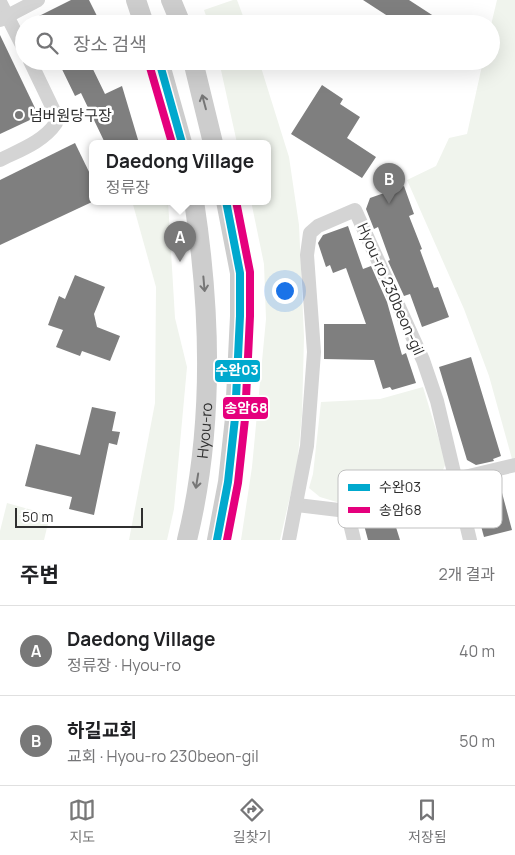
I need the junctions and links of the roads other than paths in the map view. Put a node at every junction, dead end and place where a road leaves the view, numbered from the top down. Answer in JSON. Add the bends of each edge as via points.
{"nodes":[{"id":1,"x":38,"y":0,"type":"edge"},
{"id":2,"x":136,"y":0,"type":"edge"},
{"id":3,"x":171,"y":0,"type":"edge"},
{"id":4,"x":0,"y":2,"type":"edge"},
{"id":5,"x":141,"y":15,"type":"edge"},
{"id":6,"x":177,"y":15,"type":"edge"},
{"id":7,"x":4,"y":18,"type":"edge"},
{"id":8,"x":15,"y":36,"type":"edge"},
{"id":9,"x":34,"y":70,"type":"edge"},
{"id":10,"x":162,"y":70,"type":"edge"},
{"id":11,"x":195,"y":70,"type":"edge"},
{"id":12,"x":181,"y":140,"type":"edge"},
{"id":13,"x":213,"y":140,"type":"edge"},
{"id":14,"x":0,"y":160,"type":"edge"},
{"id":15,"x":194,"y":205,"type":"edge"},
{"id":16,"x":227,"y":205,"type":"edge"},
{"id":17,"x":515,"y":465,"type":"edge"},
{"id":18,"x":454,"y":470,"type":"edge"},
{"id":19,"x":492,"y":470,"type":"edge"},
{"id":20,"x":296,"y":505,"type":"junction"},
{"id":21,"x":338,"y":510,"type":"edge"},
{"id":22,"x":187,"y":540,"type":"edge"},
{"id":23,"x":217,"y":540,"type":"edge"},
{"id":24,"x":289,"y":540,"type":"edge"}],
"edges":[{"from":1,"to":7,"type":"street"},
{"from":2,"to":5,"type":"main road"},
{"from":3,"to":6,"type":"main road"},
{"from":4,"to":7,"type":"street"},
{"from":7,"to":8,"type":"street"},
{"from":9,"to":14,"type":"street","via":[[55,113],[56,124],[40,140]]},
{"from":10,"to":12,"type":"main road"},
{"from":13,"to":11,"type":"main road","one_way":true},
{"from":15,"to":22,"type":"main road","name":"Hyou-ro","one_way":true,"via":[[208,352],[200,460]]},
{"from":16,"to":23,"type":"main road","name":"Hyou-ro","via":[[240,273],[240,316],[235,418]]},
{"from":17,"to":19,"type":"street"},
{"from":18,"to":20,"type":"street","name":"Hyou-ro 230beon-gil","via":[[423,360],[355,210],[318,226],[310,234],[307,255],[314,352],[308,446]]},
{"from":20,"to":21,"type":"street"},
{"from":20,"to":24,"type":"street","name":"Hyou-ro 230beon-gil"}]}
